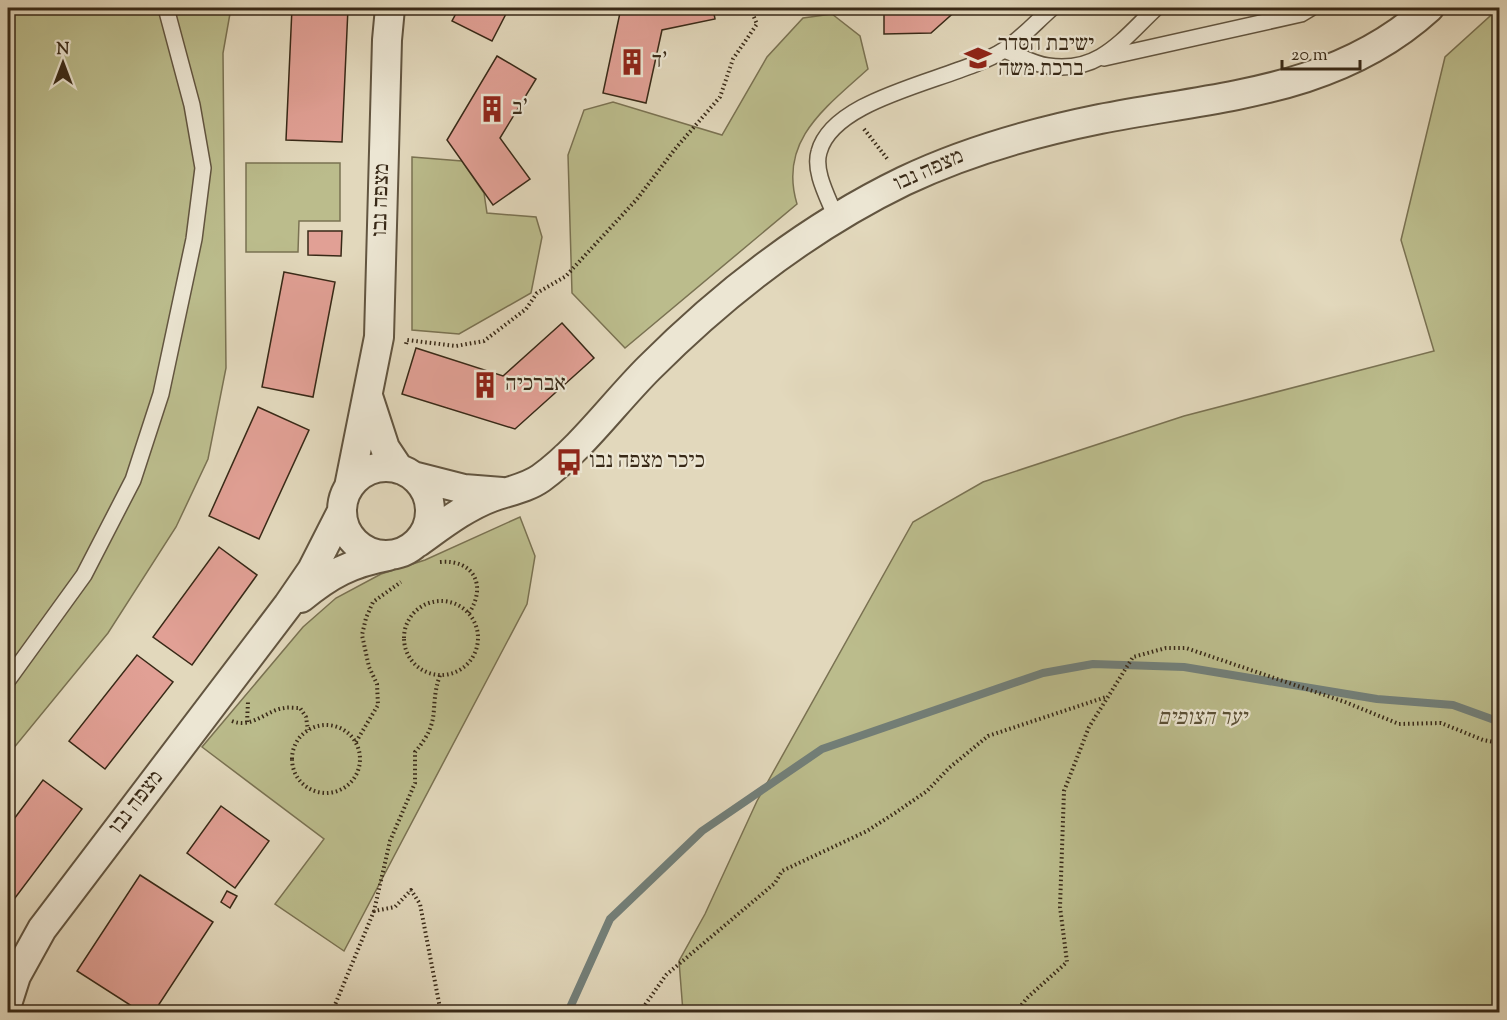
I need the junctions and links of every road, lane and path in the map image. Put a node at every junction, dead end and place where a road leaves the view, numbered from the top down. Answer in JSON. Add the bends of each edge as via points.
{"nodes":[{"id":1,"x":166,"y":8,"type":"edge"},
{"id":2,"x":390,"y":8,"type":"edge"},
{"id":3,"x":750,"y":8,"type":"edge"},
{"id":4,"x":1052,"y":8,"type":"edge"},
{"id":5,"x":1156,"y":8,"type":"edge"},
{"id":6,"x":1311,"y":8,"type":"edge"},
{"id":7,"x":1429,"y":8,"type":"edge"},
{"id":8,"x":1004,"y":50,"type":"junction"},
{"id":9,"x":1104,"y":58,"type":"junction"},
{"id":10,"x":854,"y":113,"type":"junction"},
{"id":11,"x":907,"y":180,"type":"junction"},
{"id":12,"x":836,"y":218,"type":"junction"},
{"id":13,"x":432,"y":344,"type":"dead end"},
{"id":14,"x":367,"y":391,"type":"junction"},
{"id":15,"x":406,"y":472,"type":"junction"},
{"id":16,"x":510,"y":492,"type":"junction"},
{"id":17,"x":345,"y":500,"type":"junction"},
{"id":18,"x":426,"y":553,"type":"junction"},
{"id":19,"x":390,"y":556,"type":"junction"},
{"id":20,"x":469,"y":613,"type":"junction"},
{"id":21,"x":281,"y":614,"type":"junction"},
{"id":22,"x":440,"y":675,"type":"junction"},
{"id":23,"x":8,"y":680,"type":"edge"},
{"id":24,"x":1107,"y":696,"type":"junction"},
{"id":25,"x":206,"y":712,"type":"junction"},
{"id":26,"x":308,"y":730,"type":"junction"},
{"id":27,"x":356,"y":742,"type":"junction"},
{"id":28,"x":1500,"y":743,"type":"edge"},
{"id":29,"x":374,"y":910,"type":"junction"},
{"id":30,"x":8,"y":1000,"type":"edge"},
{"id":31,"x":332,"y":1012,"type":"edge"},
{"id":32,"x":438,"y":1012,"type":"edge"},
{"id":33,"x":640,"y":1012,"type":"edge"},
{"id":34,"x":1016,"y":1012,"type":"edge"}],
"edges":[{"from":1,"to":23,"type":"lane","via":[[192,105],[203,168],[194,239],[161,394],[133,480],[84,575]]},
{"from":2,"to":14,"type":"street","name":"מצפה נבו","via":[[379,337]]},
{"from":3,"to":13,"type":"path","via":[[757,24],[733,59],[720,97],[637,199],[566,276],[537,293],[526,309],[484,341],[456,346]]},
{"from":4,"to":8,"type":"lane"},
{"from":5,"to":9,"type":"lane"},
{"from":6,"to":9,"type":"lane","via":[[1301,14]]},
{"from":7,"to":11,"type":"street","name":"מצפה נבו","via":[[1402,32],[1363,56],[1314,75],[1266,89],[1019,136],[964,154]]},
{"from":8,"to":9,"type":"lane","via":[[1047,66],[1081,66]]},
{"from":8,"to":10,"type":"lane","via":[[968,68],[878,99]]},
{"from":10,"to":11,"type":"path","via":[[870,140]]},
{"from":10,"to":12,"type":"lane","via":[[830,130],[818,152],[818,170]]},
{"from":11,"to":12,"type":"street","name":"מצפה נבו"},
{"from":12,"to":16,"type":"street","name":"מצפה נבו","via":[[738,285],[653,364],[560,462],[539,480]]},
{"from":14,"to":15,"type":"street","via":[[385,448]]},
{"from":14,"to":17,"type":"street","name":"מצפה נבו"},
{"from":15,"to":16,"type":"street","name":"מצפה נבו","via":[[464,489]]},
{"from":15,"to":17,"type":"street","via":[[384,467],[370,470],[358,476]]},
{"from":15,"to":18,"type":"street","via":[[423,487],[429,501]]},
{"from":16,"to":18,"type":"street","name":"מצפה נבו","via":[[469,509]]},
{"from":17,"to":19,"type":"street","via":[[351,538],[362,549]]},
{"from":17,"to":21,"type":"street","name":"מצפה נבו","via":[[312,570]]},
{"from":18,"to":19,"type":"street"},
{"from":18,"to":20,"type":"path","via":[[458,563],[476,575],[475,604]]},
{"from":18,"to":27,"type":"path","via":[[403,580],[373,602],[366,618],[362,635],[377,684],[378,705]]},
{"from":19,"to":21,"type":"street","name":"מצפה נבו","via":[[343,568]]},
{"from":20,"to":22,"type":"path","via":[[478,636],[472,659],[452,674]]},
{"from":20,"to":22,"type":"path","via":[[448,601],[435,601],[414,612],[407,622],[404,646],[409,658],[422,670]]},
{"from":21,"to":25,"type":"street","name":"מצפה נבו"},
{"from":22,"to":29,"type":"path","via":[[435,691],[436,712],[429,735],[415,752],[415,783],[390,841]]},
{"from":24,"to":28,"type":"path","via":[[1133,657],[1166,648],[1186,648],[1399,724],[1441,723]]},
{"from":24,"to":33,"type":"path","via":[[988,736],[927,791],[895,813],[867,831],[782,870],[775,884],[666,975]]},
{"from":24,"to":34,"type":"path","via":[[1089,727],[1064,791],[1060,907],[1067,962]]},
{"from":25,"to":26,"type":"path","via":[[238,723],[261,720],[283,708],[300,708]]},
{"from":25,"to":30,"type":"street","name":"מצפה נבו","via":[[42,929],[16,976]]},
{"from":26,"to":27,"type":"path","via":[[319,726],[340,728]]},
{"from":26,"to":27,"type":"path","via":[[300,738],[292,759],[299,780],[318,792],[340,790],[357,775],[360,753]]},
{"from":29,"to":31,"type":"path"},
{"from":29,"to":32,"type":"path","via":[[395,907],[411,890],[420,904]]}]}
